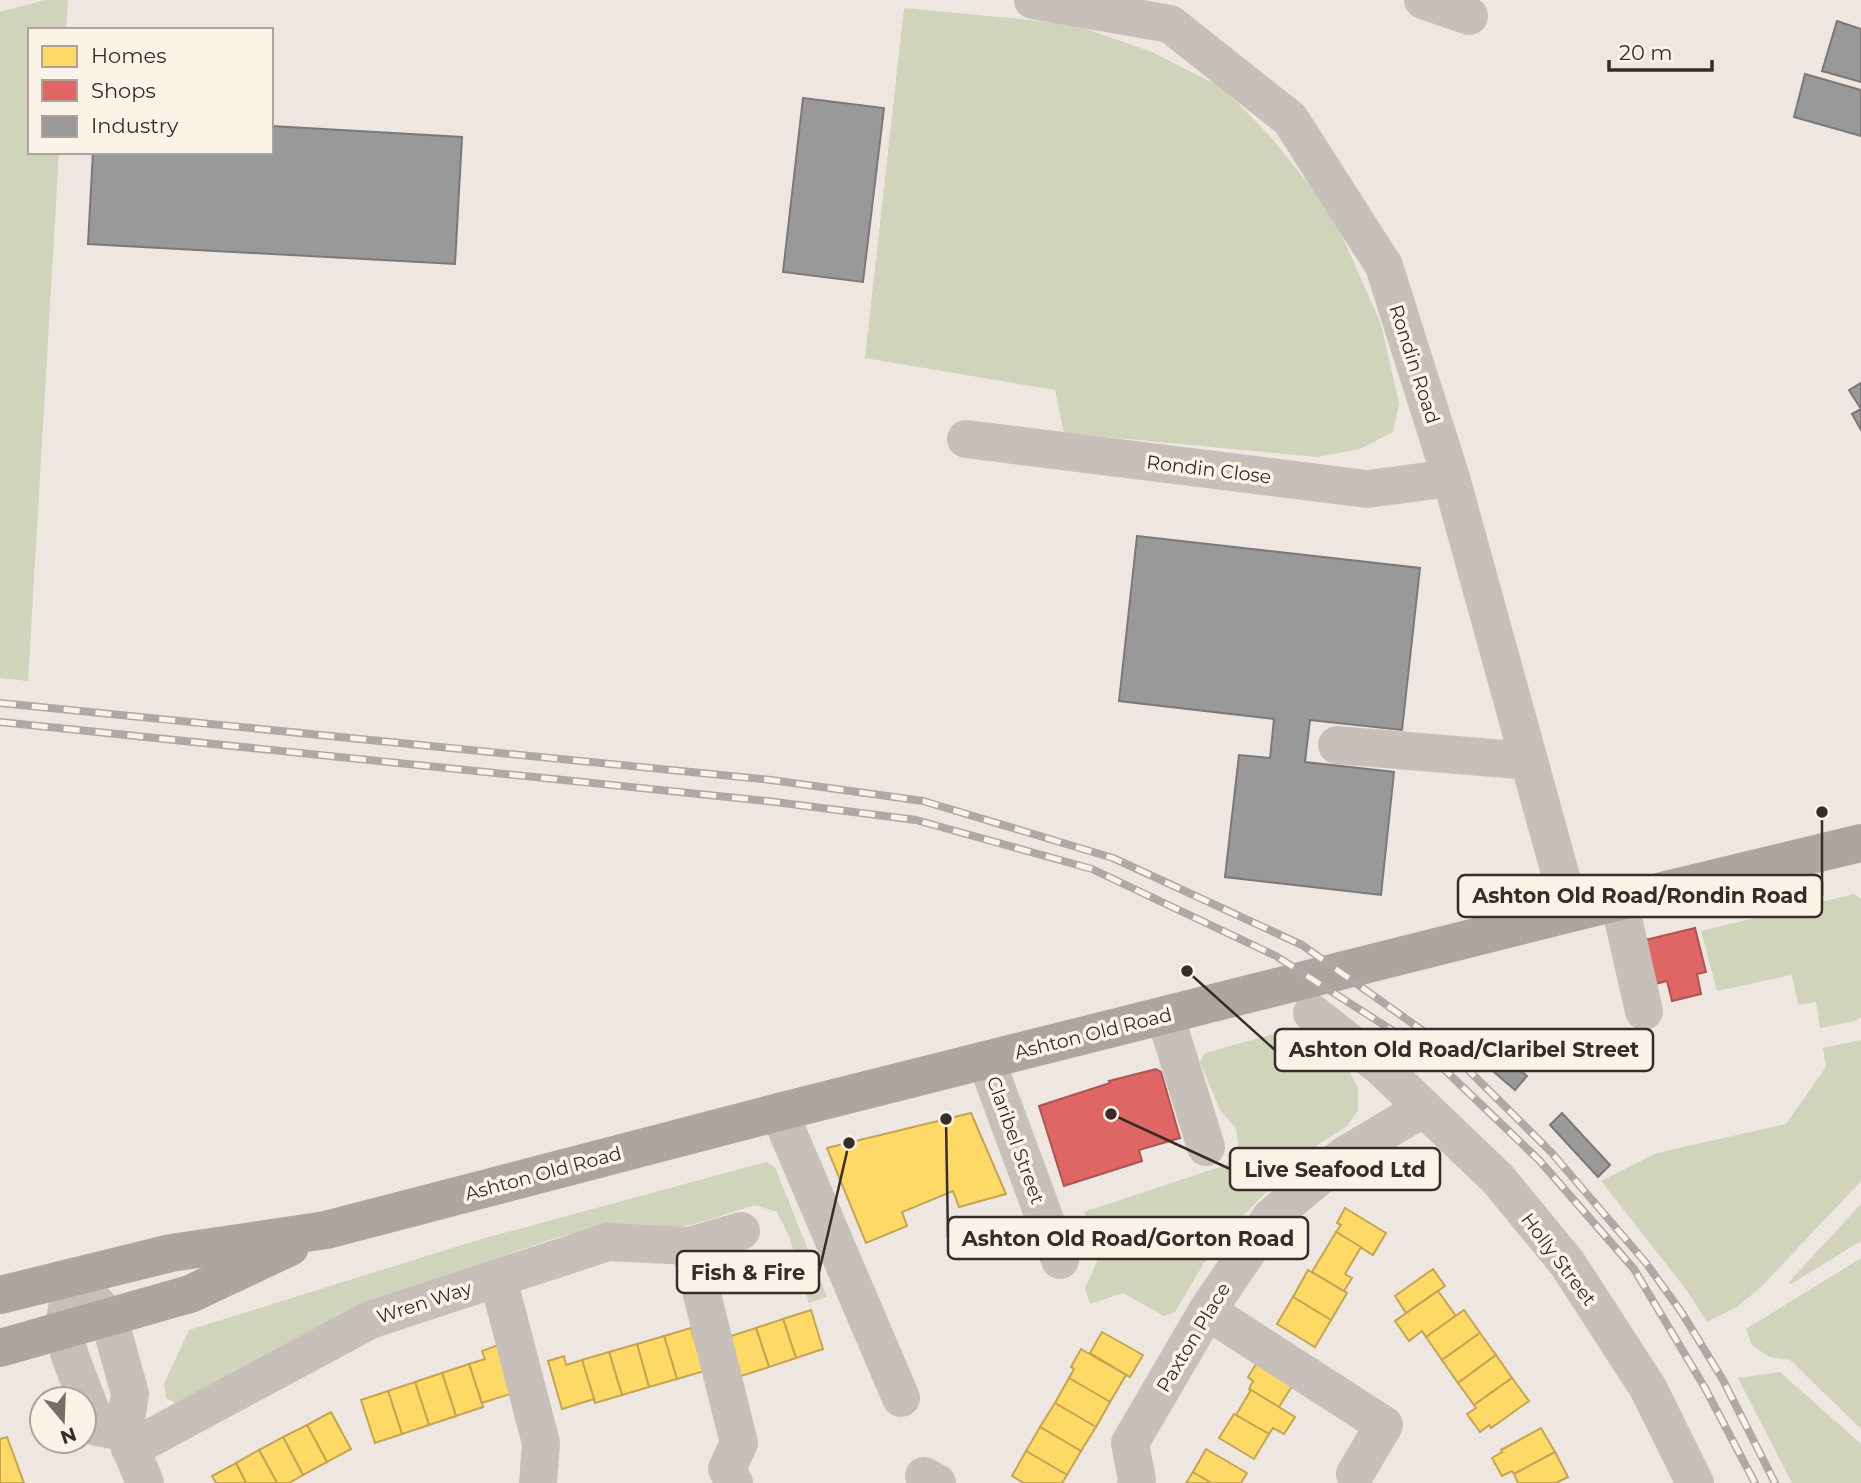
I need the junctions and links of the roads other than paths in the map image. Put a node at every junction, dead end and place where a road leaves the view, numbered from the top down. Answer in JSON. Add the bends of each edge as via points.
{"nodes":[{"id":1,"x":1033,"y":0,"type":"edge"},
{"id":2,"x":1426,"y":0,"type":"edge"},
{"id":3,"x":1469,"y":16,"type":"dead end"},
{"id":4,"x":966,"y":439,"type":"dead end"},
{"id":5,"x":1451,"y":478,"type":"junction"},
{"id":6,"x":1337,"y":745,"type":"dead end"},
{"id":7,"x":1529,"y":761,"type":"junction"},
{"id":8,"x":1861,"y":843,"type":"edge"},
{"id":9,"x":1619,"y":901,"type":"junction"},
{"id":10,"x":1571,"y":913,"type":"junction"},
{"id":11,"x":1644,"y":1012,"type":"dead end"},
{"id":12,"x":1312,"y":1013,"type":"dead end"},
{"id":13,"x":1165,"y":1015,"type":"junction"},
{"id":14,"x":986,"y":1060,"type":"junction"},
{"id":15,"x":1424,"y":1108,"type":"junction"},
{"id":16,"x":779,"y":1112,"type":"junction"},
{"id":17,"x":1206,"y":1147,"type":"dead end"},
{"id":18,"x":326,"y":1230,"type":"junction"},
{"id":19,"x":741,"y":1231,"type":"dead end"},
{"id":20,"x":690,"y":1246,"type":"junction"},
{"id":21,"x":1060,"y":1259,"type":"dead end"},
{"id":22,"x":73,"y":1277,"type":"junction"},
{"id":23,"x":498,"y":1278,"type":"junction"},
{"id":24,"x":0,"y":1295,"type":"edge"},
{"id":25,"x":1207,"y":1311,"type":"junction"},
{"id":26,"x":109,"y":1318,"type":"junction"},
{"id":27,"x":63,"y":1330,"type":"junction"},
{"id":28,"x":0,"y":1348,"type":"edge"},
{"id":29,"x":901,"y":1398,"type":"dead end"},
{"id":30,"x":133,"y":1454,"type":"edge"},
{"id":31,"x":1355,"y":1474,"type":"dead end"},
{"id":32,"x":538,"y":1483,"type":"edge"},
{"id":33,"x":734,"y":1483,"type":"edge"},
{"id":34,"x":1136,"y":1483,"type":"edge"},
{"id":35,"x":1695,"y":1483,"type":"edge"}],
"edges":[{"from":1,"to":5,"type":"street","name":"Rondin Road","via":[[1170,24],[1290,119],[1384,266]]},
{"from":2,"to":3,"type":"street"},
{"from":4,"to":5,"type":"street","name":"Rondin Close","via":[[1367,489]]},
{"from":5,"to":7,"type":"street","name":"Rondin Road"},
{"from":6,"to":7,"type":"street"},
{"from":7,"to":10,"type":"street","name":"Rondin Road"},
{"from":8,"to":9,"type":"highway","name":"Ashton Old Road"},
{"from":9,"to":10,"type":"highway","name":"Ashton Old Road"},
{"from":9,"to":11,"type":"street"},
{"from":10,"to":13,"type":"highway","name":"Ashton Old Road"},
{"from":12,"to":15,"type":"street","name":"Holly Street"},
{"from":13,"to":14,"type":"highway","name":"Ashton Old Road"},
{"from":13,"to":17,"type":"street"},
{"from":14,"to":16,"type":"highway","name":"Ashton Old Road"},
{"from":14,"to":21,"type":"street","name":"Claribel Street"},
{"from":15,"to":25,"type":"street","name":"Paxton Place","via":[[1345,1155],[1271,1217]]},
{"from":15,"to":35,"type":"street","name":"Holly Street","via":[[1498,1179],[1567,1263],[1648,1388]]},
{"from":16,"to":18,"type":"highway","name":"Ashton Old Road"},
{"from":16,"to":29,"type":"street"},
{"from":18,"to":22,"type":"highway","name":"Ashton Old Road","via":[[172,1253]]},
{"from":18,"to":26,"type":"highway","name":"Ashton Old Road","via":[[190,1294]]},
{"from":19,"to":20,"type":"street","name":"Wren Way"},
{"from":20,"to":23,"type":"street","name":"Wren Way","via":[[608,1242]]},
{"from":20,"to":33,"type":"street","via":[[739,1443],[727,1469]]},
{"from":22,"to":24,"type":"highway","name":"Ashton Old Road"},
{"from":22,"to":26,"type":"street"},
{"from":22,"to":27,"type":"street"},
{"from":23,"to":30,"type":"street","name":"Wren Way","via":[[369,1320]]},
{"from":23,"to":32,"type":"street","via":[[541,1443]]},
{"from":25,"to":31,"type":"street","via":[[1384,1425]]},
{"from":25,"to":34,"type":"street","name":"Paxton Place","via":[[1130,1443]]},
{"from":26,"to":27,"type":"highway","name":"Ashton Old Road"},
{"from":26,"to":30,"type":"street","via":[[130,1394]]},
{"from":27,"to":28,"type":"highway","name":"Ashton Old Road"},
{"from":27,"to":30,"type":"street","via":[[97,1427]]}]}
